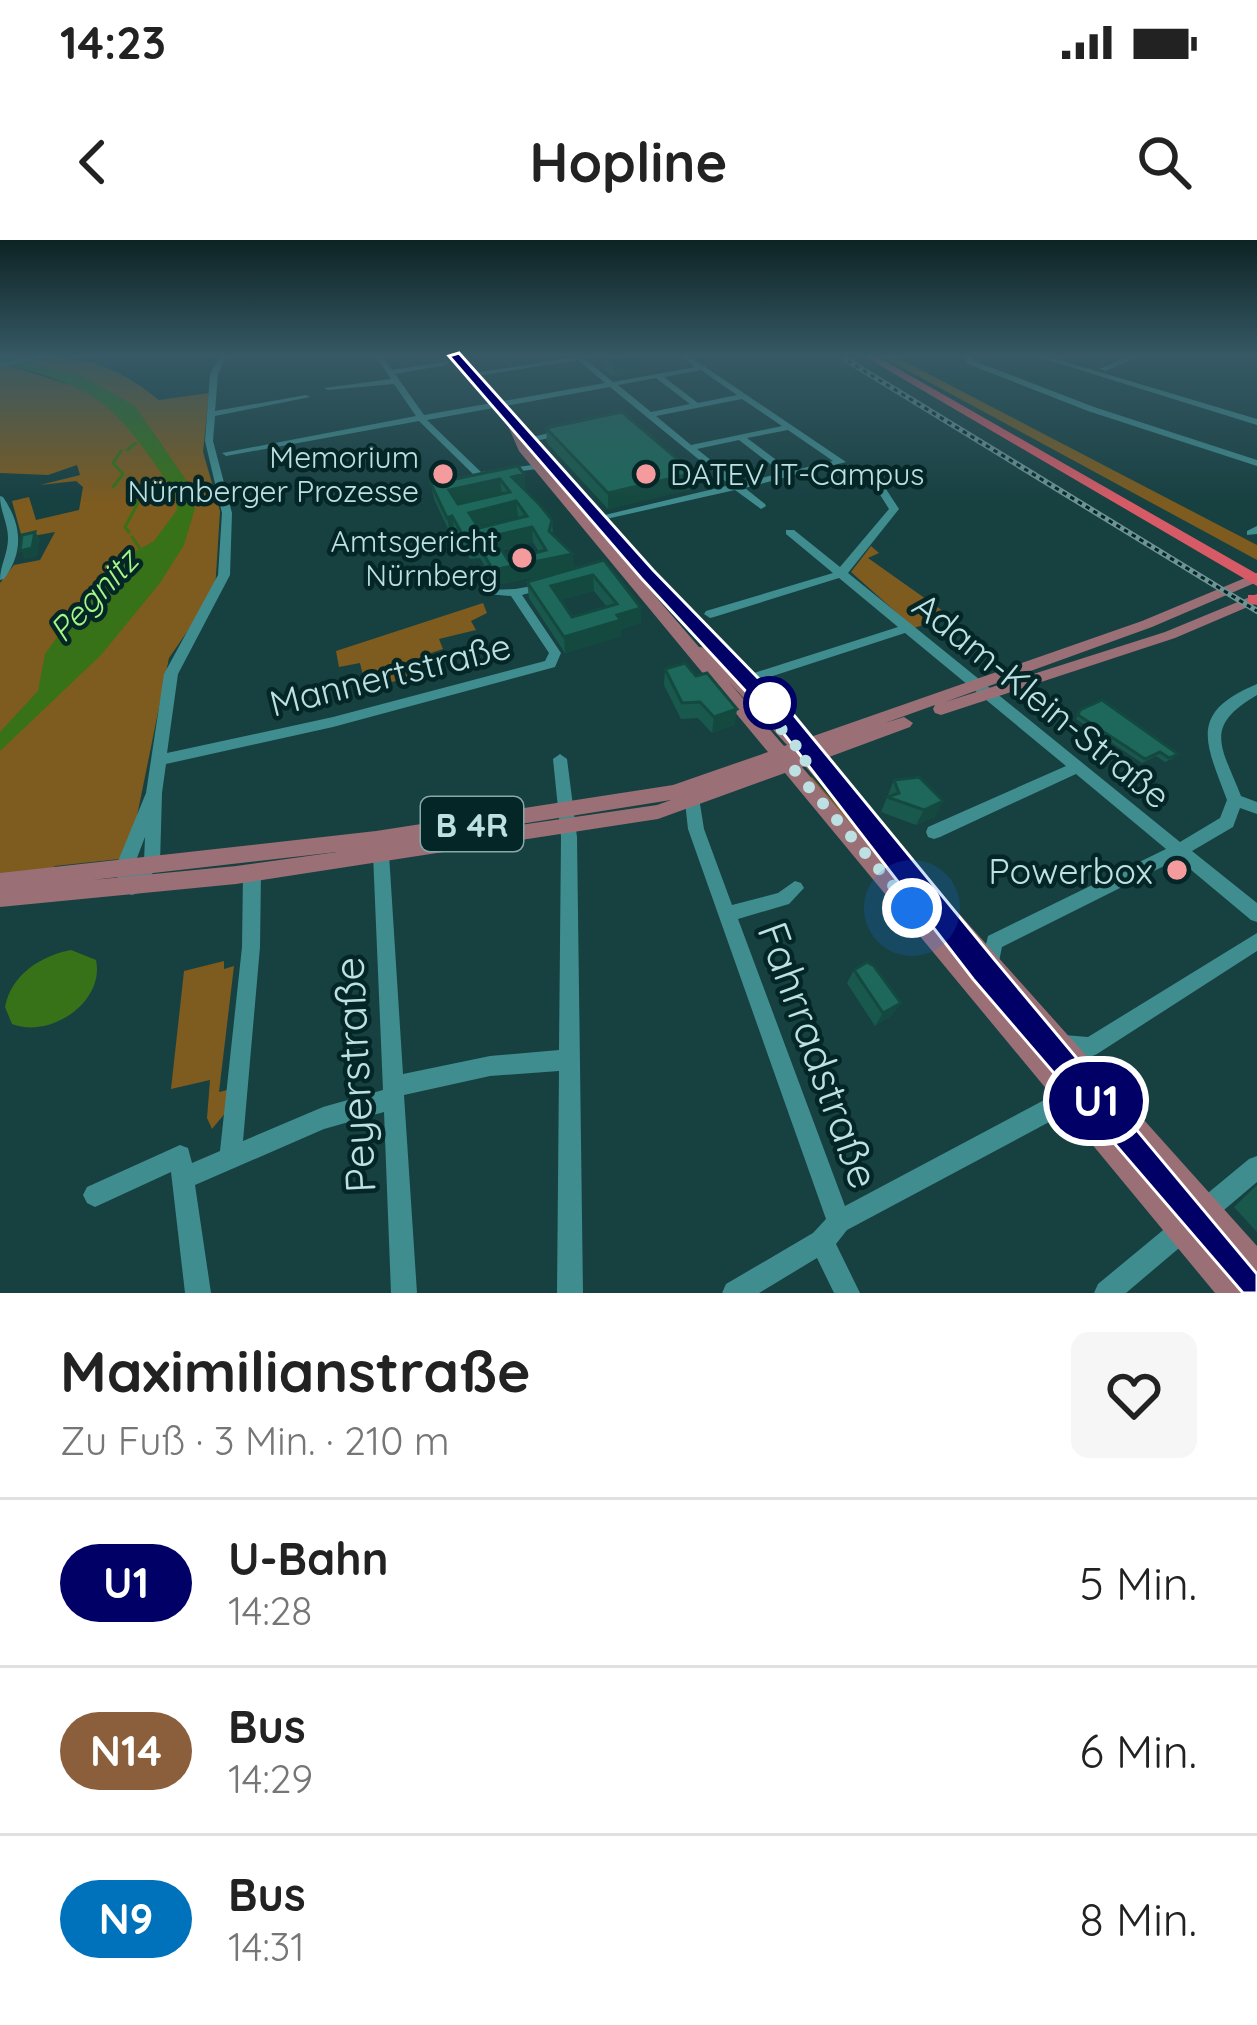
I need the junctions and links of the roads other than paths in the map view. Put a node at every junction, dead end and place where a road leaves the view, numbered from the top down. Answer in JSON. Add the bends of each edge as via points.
{"nodes":[{"id":1,"x":213,"y":405,"type":"edge"},
{"id":2,"x":264,"y":405,"type":"edge"},
{"id":3,"x":413,"y":405,"type":"edge"},
{"id":4,"x":500,"y":405,"type":"edge"},
{"id":5,"x":521,"y":405,"type":"edge"},
{"id":6,"x":637,"y":405,"type":"edge"},
{"id":7,"x":701,"y":405,"type":"edge"},
{"id":8,"x":758,"y":405,"type":"edge"},
{"id":9,"x":956,"y":405,"type":"edge"},
{"id":10,"x":965,"y":405,"type":"edge"},
{"id":11,"x":1081,"y":405,"type":"edge"},
{"id":12,"x":1216,"y":405,"type":"edge"},
{"id":13,"x":697,"y":406,"type":"joint"},
{"id":14,"x":503,"y":409,"type":"junction"},
{"id":15,"x":980,"y":413,"type":"junction"},
{"id":16,"x":213,"y":414,"type":"junction"},
{"id":17,"x":649,"y":415,"type":"junction"},
{"id":18,"x":422,"y":418,"type":"junction"},
{"id":19,"x":1257,"y":420,"type":"edge"},
{"id":20,"x":789,"y":427,"type":"junction"},
{"id":21,"x":998,"y":430,"type":"junction"},
{"id":22,"x":569,"y":431,"type":"edge"},
{"id":23,"x":740,"y":437,"type":"junction"},
{"id":24,"x":525,"y":440,"type":"junction"},
{"id":25,"x":689,"y":448,"type":"junction"},
{"id":26,"x":226,"y":453,"type":"dead end"},
{"id":27,"x":1257,"y":464,"type":"edge"},
{"id":28,"x":537,"y":466,"type":"junction"},
{"id":29,"x":846,"y":466,"type":"junction"},
{"id":30,"x":788,"y":473,"type":"junction"},
{"id":31,"x":736,"y":486,"type":"junction"},
{"id":32,"x":1,"y":501,"type":"edge"},
{"id":33,"x":761,"y":506,"type":"dead end"},
{"id":34,"x":587,"y":522,"type":"junction"},
{"id":35,"x":790,"y":532,"type":"dead end"},
{"id":36,"x":14,"y":542,"type":"junction"},
{"id":37,"x":0,"y":546,"type":"edge"},
{"id":38,"x":1206,"y":560,"type":"junction"},
{"id":39,"x":623,"y":564,"type":"junction"},
{"id":40,"x":598,"y":571,"type":"edge"},
{"id":41,"x":841,"y":574,"type":"junction"},
{"id":42,"x":0,"y":577,"type":"edge"},
{"id":43,"x":1255,"y":580,"type":"edge"},
{"id":44,"x":555,"y":582,"type":"edge"},
{"id":45,"x":1236,"y":586,"type":"junction"},
{"id":46,"x":491,"y":592,"type":"dead end"},
{"id":47,"x":515,"y":593,"type":"junction"},
{"id":48,"x":710,"y":614,"type":"dead end"},
{"id":49,"x":677,"y":629,"type":"junction"},
{"id":50,"x":905,"y":629,"type":"junction"},
{"id":51,"x":740,"y":682,"type":"junction"},
{"id":52,"x":978,"y":689,"type":"junction"},
{"id":53,"x":1257,"y":689,"type":"edge"},
{"id":54,"x":795,"y":757,"type":"junction"},
{"id":55,"x":560,"y":759,"type":"dead end"},
{"id":56,"x":160,"y":760,"type":"junction"},
{"id":57,"x":1078,"y":767,"type":"junction"},
{"id":58,"x":154,"y":793,"type":"junction"},
{"id":59,"x":1235,"y":800,"type":"junction"},
{"id":60,"x":1257,"y":808,"type":"edge"},
{"id":61,"x":694,"y":812,"type":"junction"},
{"id":62,"x":568,"y":818,"type":"junction"},
{"id":63,"x":934,"y":832,"type":"dead end"},
{"id":64,"x":1180,"y":850,"type":"junction"},
{"id":65,"x":381,"y":854,"type":"junction"},
{"id":66,"x":151,"y":867,"type":"junction"},
{"id":67,"x":252,"y":873,"type":"junction"},
{"id":68,"x":128,"y":879,"type":"junction"},
{"id":69,"x":0,"y":882,"type":"edge"},
{"id":70,"x":45,"y":886,"type":"junction"},
{"id":71,"x":795,"y":888,"type":"dead end"},
{"id":72,"x":0,"y":898,"type":"edge"},
{"id":73,"x":726,"y":914,"type":"junction"},
{"id":74,"x":1257,"y":914,"type":"edge"},
{"id":75,"x":1257,"y":941,"type":"edge"},
{"id":76,"x":990,"y":968,"type":"junction"},
{"id":77,"x":1055,"y":1042,"type":"junction"},
{"id":78,"x":570,"y":1060,"type":"junction"},
{"id":79,"x":393,"y":1092,"type":"junction"},
{"id":80,"x":1073,"y":1097,"type":"junction"},
{"id":81,"x":231,"y":1155,"type":"junction"},
{"id":82,"x":183,"y":1166,"type":"junction"},
{"id":83,"x":1257,"y":1167,"type":"edge"},
{"id":84,"x":95,"y":1196,"type":"dead end"},
{"id":85,"x":1194,"y":1220,"type":"junction"},
{"id":86,"x":830,"y":1232,"type":"junction"},
{"id":87,"x":1257,"y":1268,"type":"edge"},
{"id":88,"x":198,"y":1293,"type":"edge"},
{"id":89,"x":404,"y":1293,"type":"edge"},
{"id":90,"x":570,"y":1293,"type":"edge"},
{"id":91,"x":735,"y":1293,"type":"edge"},
{"id":92,"x":847,"y":1293,"type":"edge"},
{"id":93,"x":1107,"y":1293,"type":"edge"},
{"id":94,"x":1234,"y":1293,"type":"edge"}],
"edges":[{"from":1,"to":16,"type":"street"},
{"from":2,"to":16,"type":"street"},
{"from":3,"to":18,"type":"street"},
{"from":4,"to":14,"type":"main road"},
{"from":5,"to":14,"type":"street"},
{"from":6,"to":17,"type":"street"},
{"from":7,"to":13,"type":"street"},
{"from":8,"to":20,"type":"street"},
{"from":9,"to":21,"type":"highway"},
{"from":10,"to":15,"type":"highway"},
{"from":11,"to":27,"type":"street"},
{"from":12,"to":19,"type":"street"},
{"from":13,"to":17,"type":"street"},
{"from":14,"to":18,"type":"street"},
{"from":14,"to":24,"type":"main road"},
{"from":15,"to":43,"type":"highway"},
{"from":15,"to":43,"type":"highway","via":[[1224,544]]},
{"from":16,"to":56,"type":"street","via":[[209,443],[227,513],[224,571],[171,674]]},
{"from":17,"to":25,"type":"street"},
{"from":18,"to":26,"type":"street"},
{"from":18,"to":28,"type":"street","via":[[479,475]]},
{"from":20,"to":23,"type":"street"},
{"from":20,"to":29,"type":"street"},
{"from":21,"to":38,"type":"highway"},
{"from":21,"to":43,"type":"highway"},
{"from":22,"to":24,"type":"street"},
{"from":23,"to":25,"type":"street"},
{"from":23,"to":30,"type":"street"},
{"from":24,"to":28,"type":"main road"},
{"from":24,"to":34,"type":"main road"},
{"from":25,"to":31,"type":"street"},
{"from":28,"to":34,"type":"main road"},
{"from":29,"to":30,"type":"street"},
{"from":29,"to":41,"type":"street","via":[[883,491],[894,509]]},
{"from":30,"to":31,"type":"street"},
{"from":31,"to":33,"type":"street"},
{"from":31,"to":34,"type":"street"},
{"from":32,"to":36,"type":"street"},
{"from":34,"to":39,"type":"main road"},
{"from":35,"to":41,"type":"street","name":"Adam-Klein-Straße"},
{"from":36,"to":37,"type":"street"},
{"from":36,"to":42,"type":"street"},
{"from":38,"to":43,"type":"highway"},
{"from":38,"to":45,"type":"highway"},
{"from":39,"to":40,"type":"street"},
{"from":39,"to":49,"type":"main road"},
{"from":41,"to":48,"type":"street"},
{"from":41,"to":50,"type":"street","name":"Adam-Klein-Straße"},
{"from":43,"to":45,"type":"main road","number":"B 4R"},
{"from":43,"to":52,"type":"main road","number":"B 4R","via":[[1230,610],[1170,635]]},
{"from":44,"to":47,"type":"street","name":"Mannertstraße"},
{"from":45,"to":52,"type":"main road","number":"B 4R"},
{"from":46,"to":47,"type":"street","name":"Mannertstraße"},
{"from":47,"to":56,"type":"street","name":"Mannertstraße","via":[[555,653],[550,664]]},
{"from":49,"to":51,"type":"main road"},
{"from":49,"to":54,"type":"main road"},
{"from":50,"to":51,"type":"street"},
{"from":50,"to":52,"type":"street","name":"Adam-Klein-Straße"},
{"from":51,"to":54,"type":"main road"},
{"from":52,"to":54,"type":"main road","number":"B 4R"},
{"from":52,"to":57,"type":"street","name":"Adam-Klein-Straße"},
{"from":53,"to":59,"type":"street","via":[[1221,709],[1214,724]]},
{"from":54,"to":61,"type":"main road","number":"B 4R"},
{"from":54,"to":62,"type":"main road","number":"B 4R"},
{"from":54,"to":76,"type":"main road"},
{"from":54,"to":80,"type":"main road"},
{"from":55,"to":62,"type":"street"},
{"from":56,"to":58,"type":"street"},
{"from":57,"to":63,"type":"street"},
{"from":57,"to":64,"type":"street","name":"Adam-Klein-Straße"},
{"from":58,"to":66,"type":"street"},
{"from":58,"to":68,"type":"street"},
{"from":59,"to":60,"type":"street"},
{"from":59,"to":64,"type":"street","via":[[1227,821]]},
{"from":61,"to":62,"type":"main road","number":"B 4R"},
{"from":61,"to":73,"type":"street","name":"Fahrradstraße"},
{"from":62,"to":65,"type":"main road","number":"B 4R"},
{"from":62,"to":66,"type":"main road","number":"B 4R"},
{"from":62,"to":78,"type":"street"},
{"from":64,"to":74,"type":"street","name":"Adam-Klein-Straße"},
{"from":64,"to":76,"type":"street","via":[[994,943]]},
{"from":65,"to":67,"type":"main road","number":"B 4R"},
{"from":65,"to":79,"type":"street","name":"Peyerstraße"},
{"from":66,"to":68,"type":"main road","number":"B 4R"},
{"from":67,"to":68,"type":"main road","number":"B 4R"},
{"from":67,"to":81,"type":"street"},
{"from":68,"to":70,"type":"main road","number":"B 4R"},
{"from":69,"to":70,"type":"main road","number":"B 4R"},
{"from":70,"to":72,"type":"main road","number":"B 4R"},
{"from":71,"to":73,"type":"street","name":"Fahrradstraße","via":[[783,899]]},
{"from":73,"to":86,"type":"street","name":"Fahrradstraße"},
{"from":75,"to":77,"type":"street","via":[[1090,1047]]},
{"from":76,"to":77,"type":"main road"},
{"from":77,"to":85,"type":"main road"},
{"from":78,"to":79,"type":"street","via":[[490,1066]]},
{"from":78,"to":90,"type":"street"},
{"from":79,"to":81,"type":"street"},
{"from":79,"to":89,"type":"street","name":"Peyerstraße"},
{"from":80,"to":85,"type":"main road"},
{"from":80,"to":86,"type":"street"},
{"from":81,"to":82,"type":"street"},
{"from":82,"to":84,"type":"street"},
{"from":82,"to":88,"type":"street"},
{"from":83,"to":85,"type":"street"},
{"from":85,"to":87,"type":"main road"},
{"from":85,"to":93,"type":"street"},
{"from":85,"to":94,"type":"main road"},
{"from":86,"to":91,"type":"street"},
{"from":86,"to":92,"type":"street","name":"Fahrradstraße"}]}
